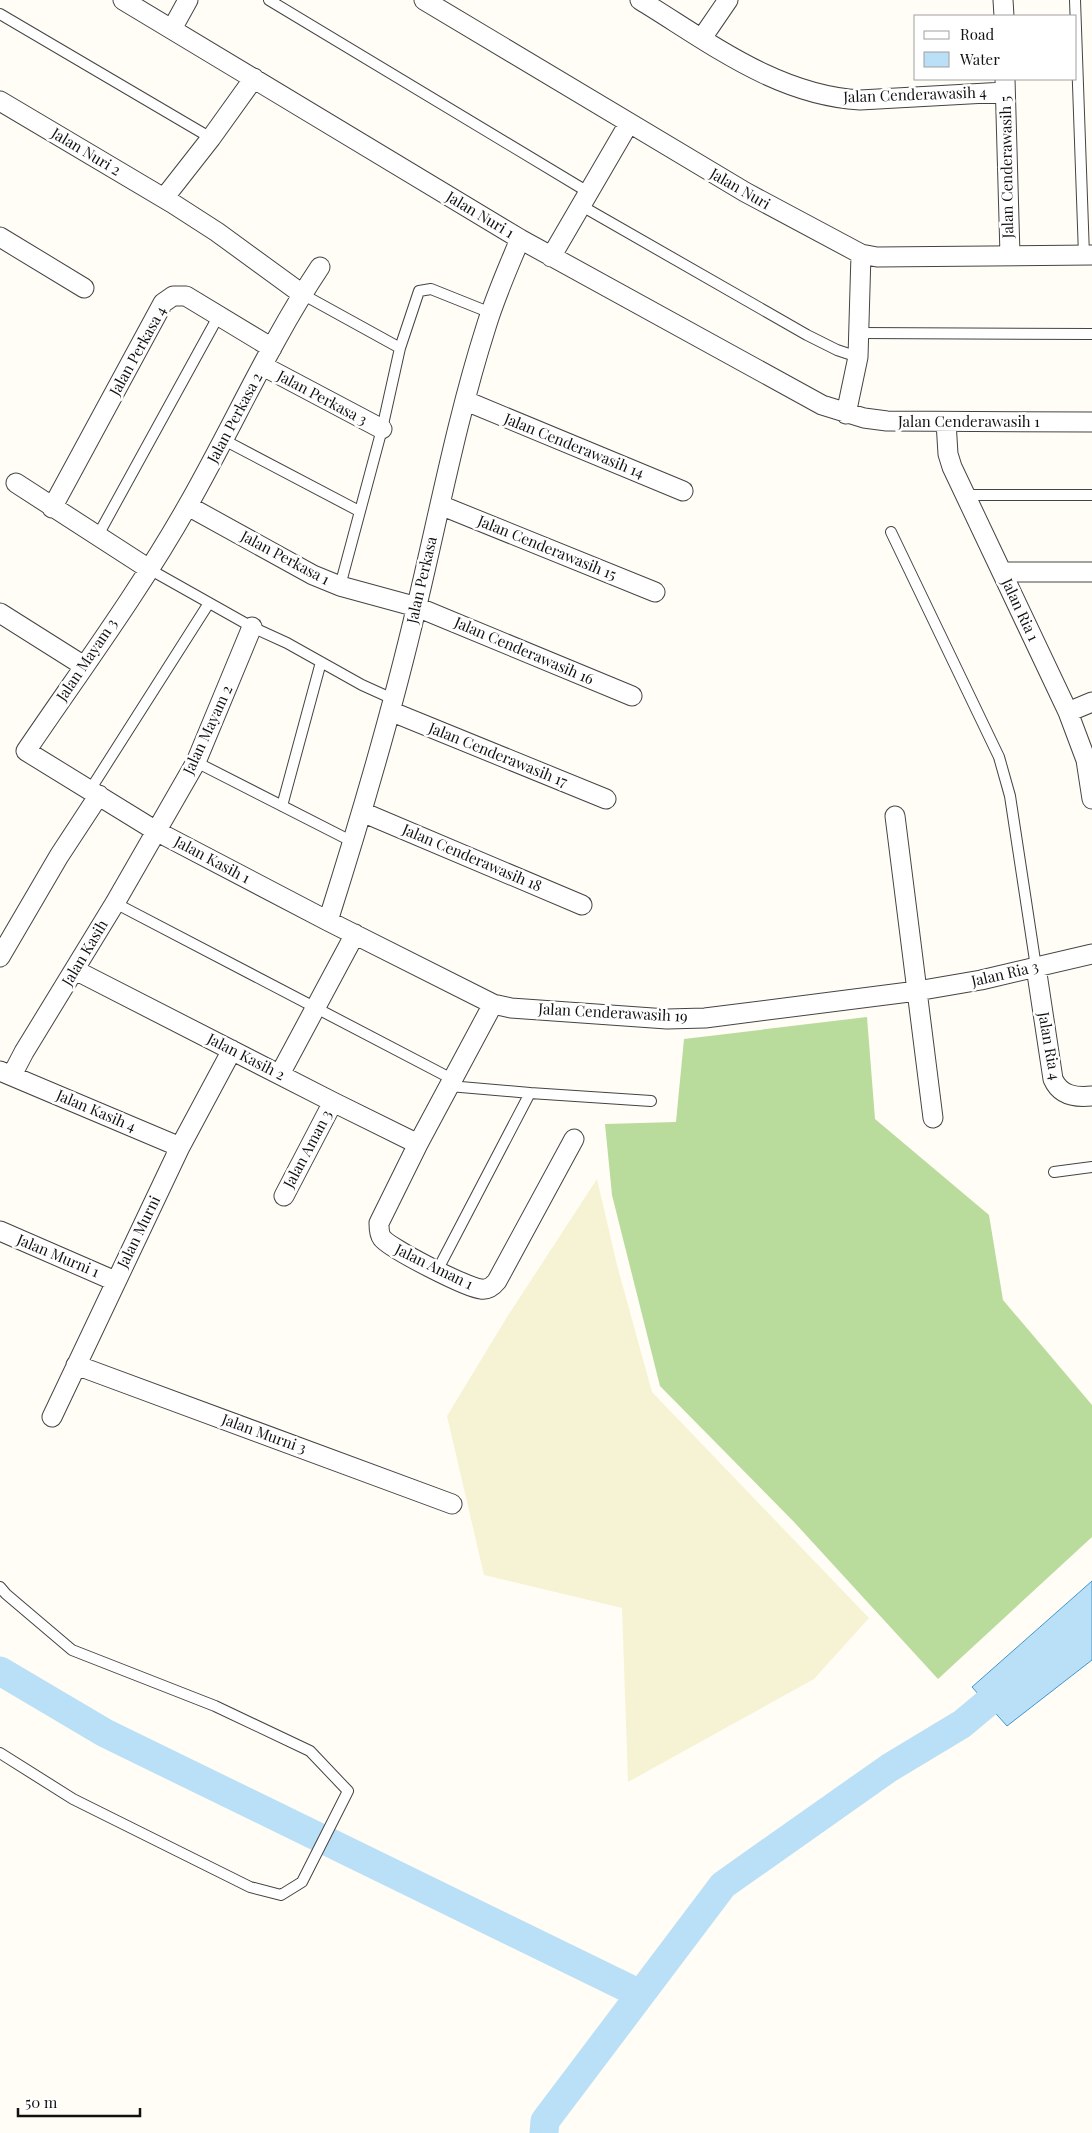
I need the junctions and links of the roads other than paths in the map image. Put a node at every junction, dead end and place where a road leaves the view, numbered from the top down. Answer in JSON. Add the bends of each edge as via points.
{"nodes":[{"id":1,"x":123,"y":0,"type":"edge"},
{"id":2,"x":188,"y":0,"type":"edge"},
{"id":3,"x":269,"y":0,"type":"edge"},
{"id":4,"x":424,"y":0,"type":"edge"},
{"id":5,"x":640,"y":0,"type":"edge"},
{"id":6,"x":728,"y":0,"type":"edge"},
{"id":7,"x":1003,"y":0,"type":"edge"},
{"id":8,"x":1076,"y":0,"type":"edge"},
{"id":9,"x":454,"y":7,"type":"edge"},
{"id":10,"x":0,"y":14,"type":"edge"},
{"id":11,"x":1004,"y":15,"type":"edge"},
{"id":12,"x":1077,"y":15,"type":"edge"},
{"id":13,"x":1077,"y":21,"type":"edge"},
{"id":14,"x":172,"y":29,"type":"junction"},
{"id":15,"x":702,"y":38,"type":"junction"},
{"id":16,"x":254,"y":78,"type":"junction"},
{"id":17,"x":1005,"y":85,"type":"edge"},
{"id":18,"x":0,"y":101,"type":"edge"},
{"id":19,"x":629,"y":123,"type":"junction"},
{"id":20,"x":211,"y":138,"type":"junction"},
{"id":21,"x":584,"y":198,"type":"junction"},
{"id":22,"x":168,"y":200,"type":"junction"},
{"id":23,"x":0,"y":236,"type":"edge"},
{"id":24,"x":520,"y":239,"type":"junction"},
{"id":25,"x":861,"y":254,"type":"junction"},
{"id":26,"x":1010,"y":255,"type":"junction"},
{"id":27,"x":1088,"y":255,"type":"edge"},
{"id":28,"x":551,"y":257,"type":"junction"},
{"id":29,"x":320,"y":267,"type":"dead end"},
{"id":30,"x":84,"y":288,"type":"dead end"},
{"id":31,"x":302,"y":294,"type":"junction"},
{"id":32,"x":491,"y":313,"type":"junction"},
{"id":33,"x":219,"y":315,"type":"junction"},
{"id":34,"x":860,"y":333,"type":"junction"},
{"id":35,"x":1092,"y":334,"type":"edge"},
{"id":36,"x":272,"y":348,"type":"junction"},
{"id":37,"x":400,"y":348,"type":"junction"},
{"id":38,"x":858,"y":357,"type":"junction"},
{"id":39,"x":263,"y":366,"type":"junction"},
{"id":40,"x":466,"y":401,"type":"junction"},
{"id":41,"x":846,"y":414,"type":"junction"},
{"id":42,"x":946,"y":422,"type":"junction"},
{"id":43,"x":1092,"y":422,"type":"edge"},
{"id":44,"x":382,"y":429,"type":"junction"},
{"id":45,"x":224,"y":440,"type":"junction"},
{"id":46,"x":16,"y":483,"type":"dead end"},
{"id":47,"x":683,"y":491,"type":"dead end"},
{"id":48,"x":965,"y":495,"type":"junction"},
{"id":49,"x":1092,"y":495,"type":"edge"},
{"id":50,"x":440,"y":505,"type":"junction"},
{"id":51,"x":188,"y":506,"type":"junction"},
{"id":52,"x":52,"y":508,"type":"junction"},
{"id":53,"x":359,"y":511,"type":"junction"},
{"id":54,"x":891,"y":532,"type":"dead end"},
{"id":55,"x":97,"y":537,"type":"junction"},
{"id":56,"x":149,"y":569,"type":"junction"},
{"id":57,"x":1002,"y":572,"type":"junction"},
{"id":58,"x":1092,"y":572,"type":"edge"},
{"id":59,"x":340,"y":586,"type":"junction"},
{"id":60,"x":655,"y":592,"type":"dead end"},
{"id":61,"x":209,"y":603,"type":"junction"},
{"id":62,"x":417,"y":607,"type":"junction"},
{"id":63,"x":0,"y":613,"type":"edge"},
{"id":64,"x":252,"y":627,"type":"junction"},
{"id":65,"x":321,"y":662,"type":"junction"},
{"id":66,"x":84,"y":666,"type":"junction"},
{"id":67,"x":632,"y":696,"type":"dead end"},
{"id":68,"x":1092,"y":702,"type":"edge"},
{"id":69,"x":391,"y":705,"type":"junction"},
{"id":70,"x":1068,"y":712,"type":"junction"},
{"id":71,"x":26,"y":751,"type":"joint"},
{"id":72,"x":196,"y":762,"type":"junction"},
{"id":73,"x":94,"y":792,"type":"junction"},
{"id":74,"x":606,"y":799,"type":"dead end"},
{"id":75,"x":1092,"y":799,"type":"edge"},
{"id":76,"x":282,"y":806,"type":"junction"},
{"id":77,"x":362,"y":812,"type":"junction"},
{"id":78,"x":895,"y":816,"type":"dead end"},
{"id":79,"x":156,"y":831,"type":"junction"},
{"id":80,"x":353,"y":842,"type":"junction"},
{"id":81,"x":115,"y":903,"type":"junction"},
{"id":82,"x":582,"y":905,"type":"dead end"},
{"id":83,"x":328,"y":921,"type":"junction"},
{"id":84,"x":355,"y":934,"type":"junction"},
{"id":85,"x":1092,"y":954,"type":"edge"},
{"id":86,"x":0,"y":957,"type":"edge"},
{"id":87,"x":1036,"y":967,"type":"junction"},
{"id":88,"x":75,"y":970,"type":"junction"},
{"id":89,"x":917,"y":991,"type":"junction"},
{"id":90,"x":493,"y":1004,"type":"junction"},
{"id":91,"x":315,"y":1009,"type":"junction"},
{"id":92,"x":232,"y":1050,"type":"junction"},
{"id":93,"x":6,"y":1073,"type":"edge"},
{"id":94,"x":280,"y":1074,"type":"junction"},
{"id":95,"x":451,"y":1083,"type":"junction"},
{"id":96,"x":530,"y":1093,"type":"junction"},
{"id":97,"x":1092,"y":1096,"type":"edge"},
{"id":98,"x":652,"y":1101,"type":"dead end"},
{"id":99,"x":333,"y":1102,"type":"junction"},
{"id":100,"x":933,"y":1118,"type":"dead end"},
{"id":101,"x":574,"y":1139,"type":"dead end"},
{"id":102,"x":418,"y":1144,"type":"junction"},
{"id":103,"x":180,"y":1147,"type":"junction"},
{"id":104,"x":1092,"y":1167,"type":"edge"},
{"id":105,"x":1054,"y":1172,"type":"dead end"},
{"id":106,"x":284,"y":1196,"type":"dead end"},
{"id":107,"x":0,"y":1231,"type":"edge"},
{"id":108,"x":437,"y":1271,"type":"junction"},
{"id":109,"x":115,"y":1281,"type":"junction"},
{"id":110,"x":76,"y":1365,"type":"junction"},
{"id":111,"x":52,"y":1417,"type":"dead end"},
{"id":112,"x":452,"y":1504,"type":"dead end"},
{"id":113,"x":0,"y":1587,"type":"edge"},
{"id":114,"x":0,"y":1753,"type":"edge"}],
"edges":[{"from":1,"to":14,"type":"street","name":"Jalan Nuri 1"},
{"from":2,"to":14,"type":"street"},
{"from":3,"to":21,"type":"lane"},
{"from":4,"to":9,"type":"street","name":"Jalan Nuri"},
{"from":5,"to":15,"type":"street","name":"Jalan Cenderawasih 4"},
{"from":6,"to":15,"type":"street"},
{"from":7,"to":11,"type":"street"},
{"from":8,"to":12,"type":"lane"},
{"from":9,"to":19,"type":"street","name":"Jalan Nuri"},
{"from":10,"to":20,"type":"lane"},
{"from":13,"to":27,"type":"lane"},
{"from":14,"to":16,"type":"street","name":"Jalan Nuri 1"},
{"from":15,"to":17,"type":"street","name":"Jalan Cenderawasih 4","via":[[772,78],[843,99]]},
{"from":16,"to":20,"type":"street"},
{"from":16,"to":24,"type":"street","name":"Jalan Nuri 1"},
{"from":17,"to":26,"type":"street","name":"Jalan Cenderawasih 5"},
{"from":18,"to":22,"type":"street","name":"Jalan Nuri 2"},
{"from":19,"to":21,"type":"street"},
{"from":19,"to":25,"type":"street","name":"Jalan Nuri","via":[[745,192]]},
{"from":20,"to":22,"type":"street"},
{"from":21,"to":28,"type":"street"},
{"from":21,"to":38,"type":"lane","via":[[807,335]]},
{"from":22,"to":31,"type":"street","name":"Jalan Nuri 2"},
{"from":23,"to":30,"type":"street"},
{"from":24,"to":28,"type":"street","name":"Jalan Nuri 1"},
{"from":24,"to":32,"type":"street","name":"Jalan Perkasa"},
{"from":25,"to":26,"type":"street","name":"Jalan Nuri","via":[[877,257]]},
{"from":25,"to":34,"type":"street"},
{"from":26,"to":27,"type":"street","name":"Jalan Nuri"},
{"from":28,"to":41,"type":"street","name":"Jalan Nuri 1","via":[[822,406]]},
{"from":29,"to":31,"type":"street","name":"Jalan Perkasa 2"},
{"from":31,"to":36,"type":"street","name":"Jalan Perkasa 2"},
{"from":31,"to":37,"type":"lane"},
{"from":32,"to":37,"type":"lane","via":[[431,289],[419,291]]},
{"from":32,"to":40,"type":"street","name":"Jalan Perkasa"},
{"from":33,"to":36,"type":"street","name":"Jalan Perkasa 4"},
{"from":33,"to":52,"type":"street","name":"Jalan Perkasa 4","via":[[186,296],[174,296],[163,303]]},
{"from":33,"to":55,"type":"lane"},
{"from":34,"to":35,"type":"lane"},
{"from":34,"to":38,"type":"street"},
{"from":36,"to":39,"type":"street","name":"Jalan Perkasa 2"},
{"from":37,"to":44,"type":"lane"},
{"from":38,"to":41,"type":"street"},
{"from":39,"to":44,"type":"street","name":"Jalan Perkasa 3"},
{"from":39,"to":45,"type":"street","name":"Jalan Perkasa 2"},
{"from":40,"to":47,"type":"street","name":"Jalan Cenderawasih 14"},
{"from":40,"to":50,"type":"street","name":"Jalan Perkasa"},
{"from":41,"to":42,"type":"street","name":"Jalan Cenderawasih 1","via":[[887,421]]},
{"from":42,"to":43,"type":"street","name":"Jalan Cenderawasih 1"},
{"from":42,"to":48,"type":"street","name":"Jalan Ria 1","via":[[948,454]]},
{"from":44,"to":53,"type":"lane"},
{"from":45,"to":51,"type":"street","name":"Jalan Perkasa 2"},
{"from":45,"to":53,"type":"lane"},
{"from":46,"to":52,"type":"street"},
{"from":48,"to":49,"type":"lane"},
{"from":48,"to":57,"type":"street","name":"Jalan Ria 1"},
{"from":50,"to":60,"type":"street","name":"Jalan Cenderawasih 15"},
{"from":50,"to":62,"type":"street","name":"Jalan Perkasa"},
{"from":51,"to":56,"type":"street","name":"Jalan Perkasa 2"},
{"from":51,"to":59,"type":"street","name":"Jalan Perkasa 1","via":[[313,575]]},
{"from":52,"to":55,"type":"street"},
{"from":53,"to":59,"type":"lane"},
{"from":54,"to":87,"type":"lane","via":[[999,757],[1010,796]]},
{"from":55,"to":56,"type":"street"},
{"from":56,"to":61,"type":"lane"},
{"from":56,"to":66,"type":"street","name":"Jalan Mayam 3"},
{"from":57,"to":58,"type":"street"},
{"from":57,"to":70,"type":"street","name":"Jalan Ria 1"},
{"from":59,"to":62,"type":"street","name":"Jalan Perkasa 1"},
{"from":61,"to":64,"type":"lane"},
{"from":61,"to":73,"type":"lane"},
{"from":62,"to":67,"type":"street","name":"Jalan Cenderawasih 16"},
{"from":62,"to":69,"type":"street","name":"Jalan Perkasa"},
{"from":63,"to":66,"type":"street"},
{"from":64,"to":65,"type":"lane"},
{"from":64,"to":72,"type":"street","name":"Jalan Mayam 2"},
{"from":65,"to":69,"type":"lane"},
{"from":65,"to":76,"type":"lane"},
{"from":66,"to":71,"type":"street","name":"Jalan Mayam 3"},
{"from":68,"to":70,"type":"street"},
{"from":69,"to":74,"type":"street","name":"Jalan Cenderawasih 17"},
{"from":69,"to":77,"type":"street","name":"Jalan Perkasa"},
{"from":70,"to":75,"type":"street","name":"Jalan Ria 1","via":[[1086,760]]},
{"from":71,"to":73,"type":"street","name":"Jalan Kasih 1"},
{"from":72,"to":76,"type":"lane"},
{"from":72,"to":79,"type":"street","name":"Jalan Mayam 2"},
{"from":73,"to":79,"type":"street","name":"Jalan Kasih 1"},
{"from":73,"to":86,"type":"street"},
{"from":76,"to":80,"type":"lane"},
{"from":77,"to":80,"type":"street","name":"Jalan Perkasa"},
{"from":77,"to":82,"type":"street","name":"Jalan Cenderawasih 18"},
{"from":78,"to":89,"type":"street"},
{"from":79,"to":81,"type":"street","name":"Jalan Kasih"},
{"from":79,"to":83,"type":"street","name":"Jalan Kasih 1"},
{"from":80,"to":83,"type":"street","name":"Jalan Perkasa"},
{"from":81,"to":88,"type":"street","name":"Jalan Kasih"},
{"from":81,"to":91,"type":"lane"},
{"from":83,"to":84,"type":"street","name":"Jalan Cenderawasih 19"},
{"from":84,"to":90,"type":"street","name":"Jalan Cenderawasih 19"},
{"from":84,"to":91,"type":"street"},
{"from":85,"to":87,"type":"street","name":"Jalan Ria 3"},
{"from":87,"to":89,"type":"street","name":"Jalan Ria 3"},
{"from":87,"to":97,"type":"street","name":"Jalan Ria 4","via":[[1057,1089],[1066,1094]]},
{"from":88,"to":92,"type":"street","name":"Jalan Kasih 2"},
{"from":88,"to":93,"type":"street","name":"Jalan Kasih","via":[[24,1052]]},
{"from":89,"to":90,"type":"street","name":"Jalan Cenderawasih 19","via":[[705,1018],[667,1019]]},
{"from":89,"to":100,"type":"street"},
{"from":90,"to":95,"type":"street","name":"Jalan Aman 1"},
{"from":91,"to":94,"type":"street"},
{"from":91,"to":95,"type":"lane"},
{"from":92,"to":94,"type":"street","name":"Jalan Kasih 2"},
{"from":92,"to":103,"type":"street","name":"Jalan Murni"},
{"from":93,"to":103,"type":"street","name":"Jalan Kasih 4"},
{"from":94,"to":99,"type":"street","name":"Jalan Kasih 2"},
{"from":95,"to":96,"type":"lane"},
{"from":95,"to":102,"type":"street","name":"Jalan Aman 1"},
{"from":96,"to":98,"type":"lane"},
{"from":96,"to":108,"type":"lane"},
{"from":99,"to":102,"type":"street","name":"Jalan Kasih 2"},
{"from":99,"to":106,"type":"street","name":"Jalan Aman 3"},
{"from":101,"to":108,"type":"street","name":"Jalan Aman 1","via":[[497,1281],[490,1288],[480,1289]]},
{"from":102,"to":108,"type":"street","name":"Jalan Aman 1","via":[[379,1223],[380,1236],[388,1245]]},
{"from":103,"to":109,"type":"street","name":"Jalan Murni"},
{"from":104,"to":105,"type":"lane"},
{"from":107,"to":109,"type":"street","name":"Jalan Murni 1"},
{"from":109,"to":110,"type":"street","name":"Jalan Murni"},
{"from":110,"to":111,"type":"street","name":"Jalan Murni"},
{"from":110,"to":112,"type":"street","name":"Jalan Murni 3"},
{"from":113,"to":114,"type":"lane","via":[[72,1650],[215,1706],[310,1751],[348,1791],[302,1882],[281,1895],[250,1887],[73,1799]]}]}
